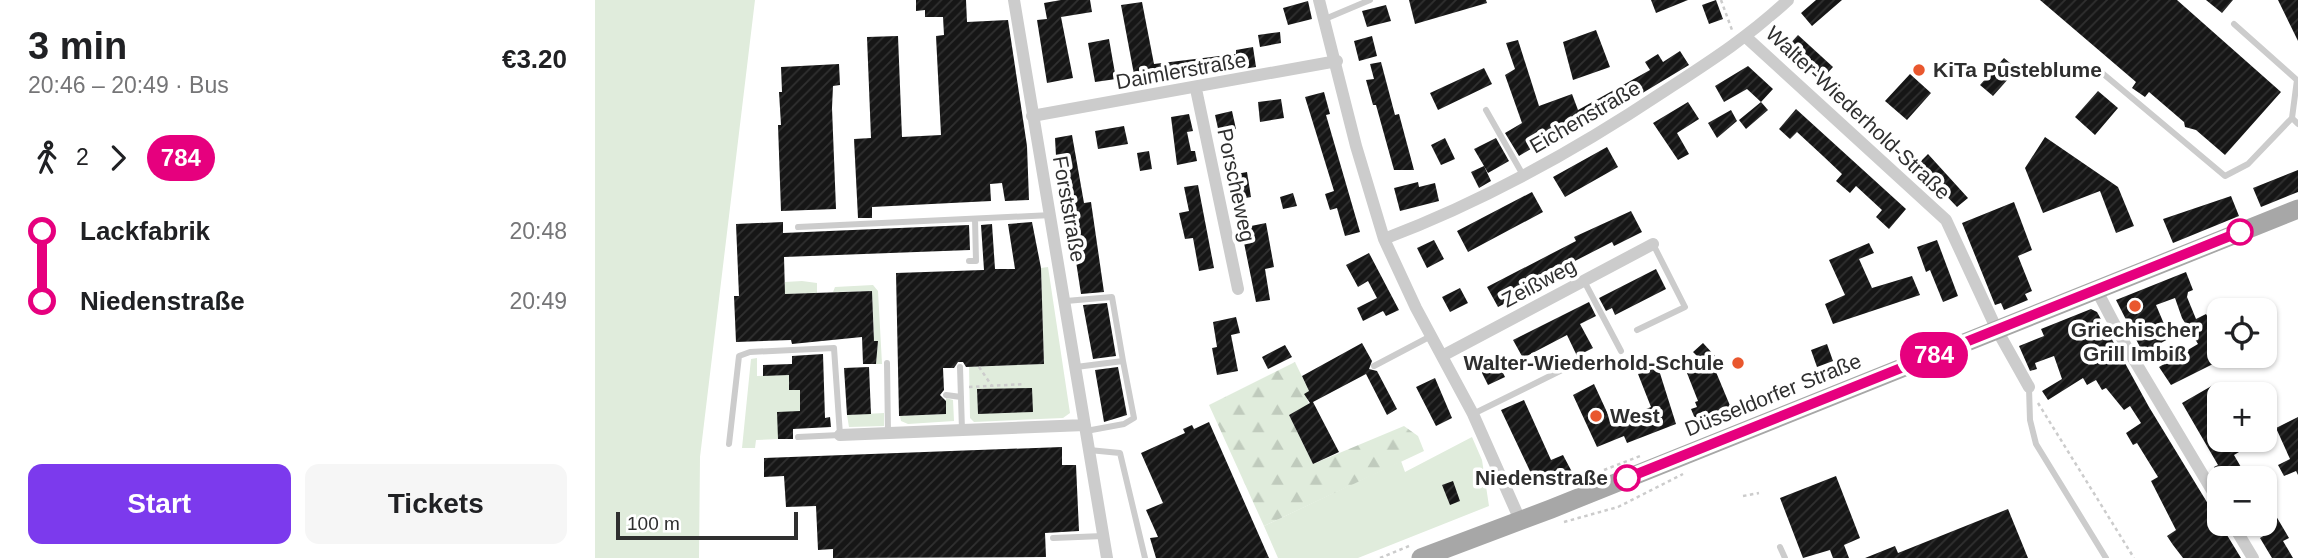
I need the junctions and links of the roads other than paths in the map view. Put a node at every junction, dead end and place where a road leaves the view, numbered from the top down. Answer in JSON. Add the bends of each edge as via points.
{"nodes":[{"id":1,"x":1014,"y":0,"type":"edge"},
{"id":2,"x":1319,"y":0,"type":"edge"},
{"id":3,"x":1370,"y":0,"type":"edge"},
{"id":4,"x":1787,"y":0,"type":"edge"},
{"id":5,"x":1325,"y":19,"type":"junction"},
{"id":6,"x":2234,"y":24,"type":"dead end"},
{"id":7,"x":1741,"y":37,"type":"junction"},
{"id":8,"x":1337,"y":61,"type":"junction"},
{"id":9,"x":2061,"y":73,"type":"dead end"},
{"id":10,"x":1196,"y":89,"type":"junction"},
{"id":11,"x":1486,"y":110,"type":"dead end"},
{"id":12,"x":1032,"y":116,"type":"junction"},
{"id":13,"x":2292,"y":118,"type":"junction"},
{"id":14,"x":2298,"y":124,"type":"edge"},
{"id":15,"x":1523,"y":175,"type":"junction"},
{"id":16,"x":2298,"y":209,"type":"edge"},
{"id":17,"x":1052,"y":215,"type":"junction"},
{"id":18,"x":975,"y":219,"type":"junction"},
{"id":19,"x":799,"y":226,"type":"dead end"},
{"id":20,"x":1384,"y":239,"type":"junction"},
{"id":21,"x":1653,"y":244,"type":"joint"},
{"id":22,"x":969,"y":261,"type":"dead end"},
{"id":23,"x":1584,"y":281,"type":"junction"},
{"id":24,"x":1238,"y":289,"type":"dead end"},
{"id":25,"x":2096,"y":289,"type":"junction"},
{"id":26,"x":1066,"y":301,"type":"junction"},
{"id":27,"x":1637,"y":330,"type":"dead end"},
{"id":28,"x":1997,"y":330,"type":"junction"},
{"id":29,"x":1432,"y":335,"type":"junction"},
{"id":30,"x":1621,"y":351,"type":"dead end"},
{"id":31,"x":1444,"y":355,"type":"junction"},
{"id":32,"x":1123,"y":361,"type":"junction"},
{"id":33,"x":887,"y":363,"type":"dead end"},
{"id":34,"x":1374,"y":366,"type":"dead end"},
{"id":35,"x":1076,"y":367,"type":"junction"},
{"id":36,"x":960,"y":368,"type":"dead end"},
{"id":37,"x":1564,"y":369,"type":"dead end"},
{"id":38,"x":2029,"y":387,"type":"joint"},
{"id":39,"x":946,"y":395,"type":"dead end"},
{"id":40,"x":961,"y":397,"type":"junction"},
{"id":41,"x":1473,"y":414,"type":"junction"},
{"id":42,"x":1086,"y":428,"type":"junction"},
{"id":43,"x":962,"y":430,"type":"junction"},
{"id":44,"x":888,"y":433,"type":"junction"},
{"id":45,"x":840,"y":435,"type":"junction"},
{"id":46,"x":798,"y":437,"type":"dead end"},
{"id":47,"x":729,"y":444,"type":"dead end"},
{"id":48,"x":1089,"y":450,"type":"junction"},
{"id":49,"x":2207,"y":482,"type":"edge"},
{"id":50,"x":1520,"y":520,"type":"junction"},
{"id":51,"x":1103,"y":536,"type":"junction"},
{"id":52,"x":2240,"y":536,"type":"edge"},
{"id":53,"x":1053,"y":538,"type":"dead end"},
{"id":54,"x":1780,"y":547,"type":"dead end"},
{"id":55,"x":1107,"y":558,"type":"edge"},
{"id":56,"x":1145,"y":558,"type":"edge"},
{"id":57,"x":1421,"y":558,"type":"edge"},
{"id":58,"x":1785,"y":558,"type":"edge"},
{"id":59,"x":2106,"y":558,"type":"edge"},
{"id":60,"x":2253,"y":558,"type":"edge"}],
"edges":[{"from":1,"to":12,"type":"street","name":"Forststraße"},
{"from":2,"to":5,"type":"street"},
{"from":3,"to":5,"type":"lane"},
{"from":4,"to":7,"type":"street","name":"Eichenstraße"},
{"from":5,"to":8,"type":"street"},
{"from":6,"to":13,"type":"lane","via":[[2297,80]]},
{"from":7,"to":15,"type":"street","name":"Eichenstraße","via":[[1616,123]]},
{"from":7,"to":28,"type":"street","name":"Walter-Wiederhold-Straße","via":[[1946,220]]},
{"from":8,"to":10,"type":"street","name":"Daimlerstraße"},
{"from":8,"to":20,"type":"street"},
{"from":9,"to":13,"type":"lane","via":[[2101,72],[2225,176],[2248,164]]},
{"from":10,"to":12,"type":"street","name":"Daimlerstraße"},
{"from":10,"to":24,"type":"street","name":"Porscheweg"},
{"from":11,"to":15,"type":"lane"},
{"from":12,"to":17,"type":"street","name":"Forststraße"},
{"from":13,"to":14,"type":"lane"},
{"from":15,"to":20,"type":"street","name":"Eichenstraße","via":[[1437,219]]},
{"from":16,"to":25,"type":"main road","name":"Düsseldorfer Straße"},
{"from":17,"to":18,"type":"lane"},
{"from":17,"to":26,"type":"street","name":"Forststraße"},
{"from":18,"to":19,"type":"lane"},
{"from":18,"to":22,"type":"lane","via":[[976,261]]},
{"from":20,"to":29,"type":"street"},
{"from":21,"to":23,"type":"street","name":"Zeißweg"},
{"from":21,"to":27,"type":"lane","via":[[1685,307]]},
{"from":23,"to":30,"type":"lane"},
{"from":23,"to":31,"type":"street","name":"Zeißweg"},
{"from":25,"to":28,"type":"main road","name":"Düsseldorfer Straße"},
{"from":25,"to":49,"type":"street"},
{"from":26,"to":32,"type":"lane","via":[[1112,297]]},
{"from":26,"to":35,"type":"street","name":"Forststraße"},
{"from":28,"to":38,"type":"street","name":"Walter-Wiederhold-Straße"},
{"from":28,"to":50,"type":"main road","name":"Düsseldorfer Straße"},
{"from":29,"to":31,"type":"street"},
{"from":29,"to":34,"type":"lane"},
{"from":31,"to":41,"type":"street"},
{"from":32,"to":35,"type":"lane"},
{"from":32,"to":42,"type":"lane","via":[[1134,418],[1124,424]]},
{"from":33,"to":44,"type":"lane"},
{"from":35,"to":42,"type":"street","name":"Forststraße"},
{"from":36,"to":40,"type":"lane"},
{"from":37,"to":41,"type":"lane"},
{"from":38,"to":59,"type":"lane","via":[[2036,444]]},
{"from":39,"to":40,"type":"lane"},
{"from":40,"to":43,"type":"lane"},
{"from":41,"to":50,"type":"street"},
{"from":42,"to":43,"type":"street"},
{"from":42,"to":48,"type":"street","name":"Forststraße"},
{"from":43,"to":44,"type":"street"},
{"from":44,"to":45,"type":"street"},
{"from":45,"to":46,"type":"lane"},
{"from":45,"to":47,"type":"lane","via":[[834,348],[750,352],[739,356]]},
{"from":48,"to":51,"type":"street","name":"Forststraße"},
{"from":48,"to":56,"type":"lane","via":[[1120,453]]},
{"from":50,"to":57,"type":"main road","name":"Düsseldorfer Straße"},
{"from":51,"to":53,"type":"lane"},
{"from":51,"to":55,"type":"street","name":"Forststraße"},
{"from":52,"to":60,"type":"street"},
{"from":54,"to":58,"type":"lane"}]}
